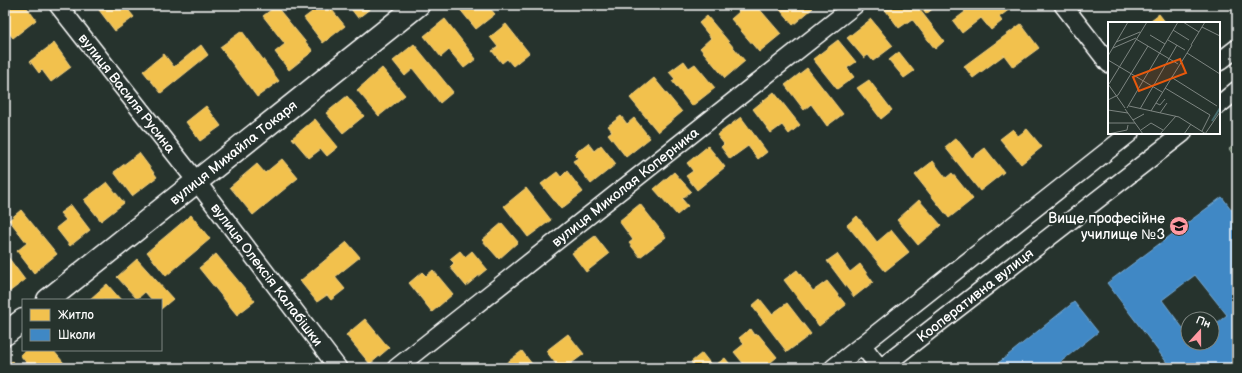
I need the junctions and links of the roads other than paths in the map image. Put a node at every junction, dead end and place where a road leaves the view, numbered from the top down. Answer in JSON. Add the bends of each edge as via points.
{"nodes":[{"id":1,"x":58,"y":5,"type":"edge"},
{"id":2,"x":418,"y":5,"type":"edge"},
{"id":3,"x":855,"y":5,"type":"edge"},
{"id":4,"x":1063,"y":5,"type":"edge"},
{"id":5,"x":1237,"y":48,"type":"edge"},
{"id":6,"x":1220,"y":61,"type":"edge"},
{"id":7,"x":1108,"y":63,"type":"edge"},
{"id":8,"x":1237,"y":90,"type":"edge"},
{"id":9,"x":1220,"y":103,"type":"edge"},
{"id":10,"x":1129,"y":134,"type":"edge"},
{"id":11,"x":1172,"y":136,"type":"edge"},
{"id":12,"x":197,"y":182,"type":"junction"},
{"id":13,"x":49,"y":299,"type":"edge"},
{"id":14,"x":22,"y":321,"type":"edge"},
{"id":15,"x":5,"y":334,"type":"edge"},
{"id":16,"x":862,"y":345,"type":"junction"},
{"id":17,"x":338,"y":368,"type":"edge"},
{"id":18,"x":396,"y":368,"type":"edge"},
{"id":19,"x":833,"y":368,"type":"edge"},
{"id":20,"x":881,"y":368,"type":"edge"}],
"edges":[{"from":1,"to":12,"type":"street","name":"вулиця Василя Русина"},
{"from":2,"to":12,"type":"street","name":"вулиця Михайла Токаря"},
{"from":3,"to":18,"type":"street","name":"вулиця Миколая Коперника"},
{"from":4,"to":7,"type":"street"},
{"from":5,"to":6,"type":"street"},
{"from":8,"to":9,"type":"street"},
{"from":10,"to":16,"type":"street"},
{"from":11,"to":20,"type":"street","name":"Кооперативна вулиця"},
{"from":12,"to":13,"type":"street","name":"вулиця Михайла Токаря"},
{"from":12,"to":17,"type":"street","name":"вулиця Олексія Калабішки"},
{"from":14,"to":15,"type":"street"},
{"from":16,"to":19,"type":"street"},
{"from":16,"to":20,"type":"street"}]}
